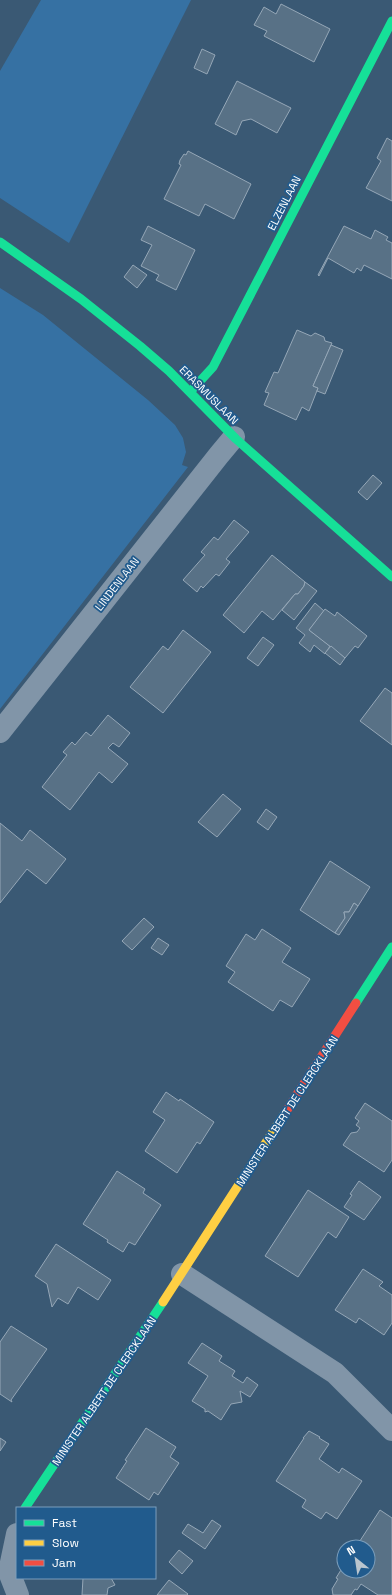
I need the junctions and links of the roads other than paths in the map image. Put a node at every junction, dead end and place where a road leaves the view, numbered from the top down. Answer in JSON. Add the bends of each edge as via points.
{"nodes":[{"id":1,"x":392,"y":21,"type":"edge"},
{"id":2,"x":0,"y":242,"type":"edge"},
{"id":3,"x":191,"y":391,"type":"junction"},
{"id":4,"x":234,"y":437,"type":"junction"},
{"id":5,"x":392,"y":577,"type":"edge"},
{"id":6,"x":0,"y":732,"type":"edge"},
{"id":7,"x":392,"y":947,"type":"edge"},
{"id":8,"x":182,"y":1274,"type":"junction"},
{"id":9,"x":392,"y":1430,"type":"edge"},
{"id":10,"x":26,"y":1507,"type":"edge"},
{"id":11,"x":16,"y":1539,"type":"edge"},
{"id":12,"x":18,"y":1595,"type":"edge"}],
"edges":[{"from":1,"to":3,"type":"street","name":"ELZENLAAN","via":[[214,367]]},
{"from":2,"to":3,"type":"street","name":"ERASMUSLAAN","via":[[101,313]]},
{"from":3,"to":4,"type":"street","name":"ERASMUSLAAN"},
{"from":4,"to":5,"type":"street","name":"ERASMUSLAAN"},
{"from":4,"to":6,"type":"street","name":"LINDENLAAN"},
{"from":7,"to":8,"type":"street","name":"MINISTER ALBERT DE CLERCKLAAN"},
{"from":8,"to":9,"type":"street","via":[[335,1373]]},
{"from":8,"to":10,"type":"street","name":"MINISTER ALBERT DE CLERCKLAAN"},
{"from":11,"to":12,"type":"street","via":[[9,1572]]}]}
